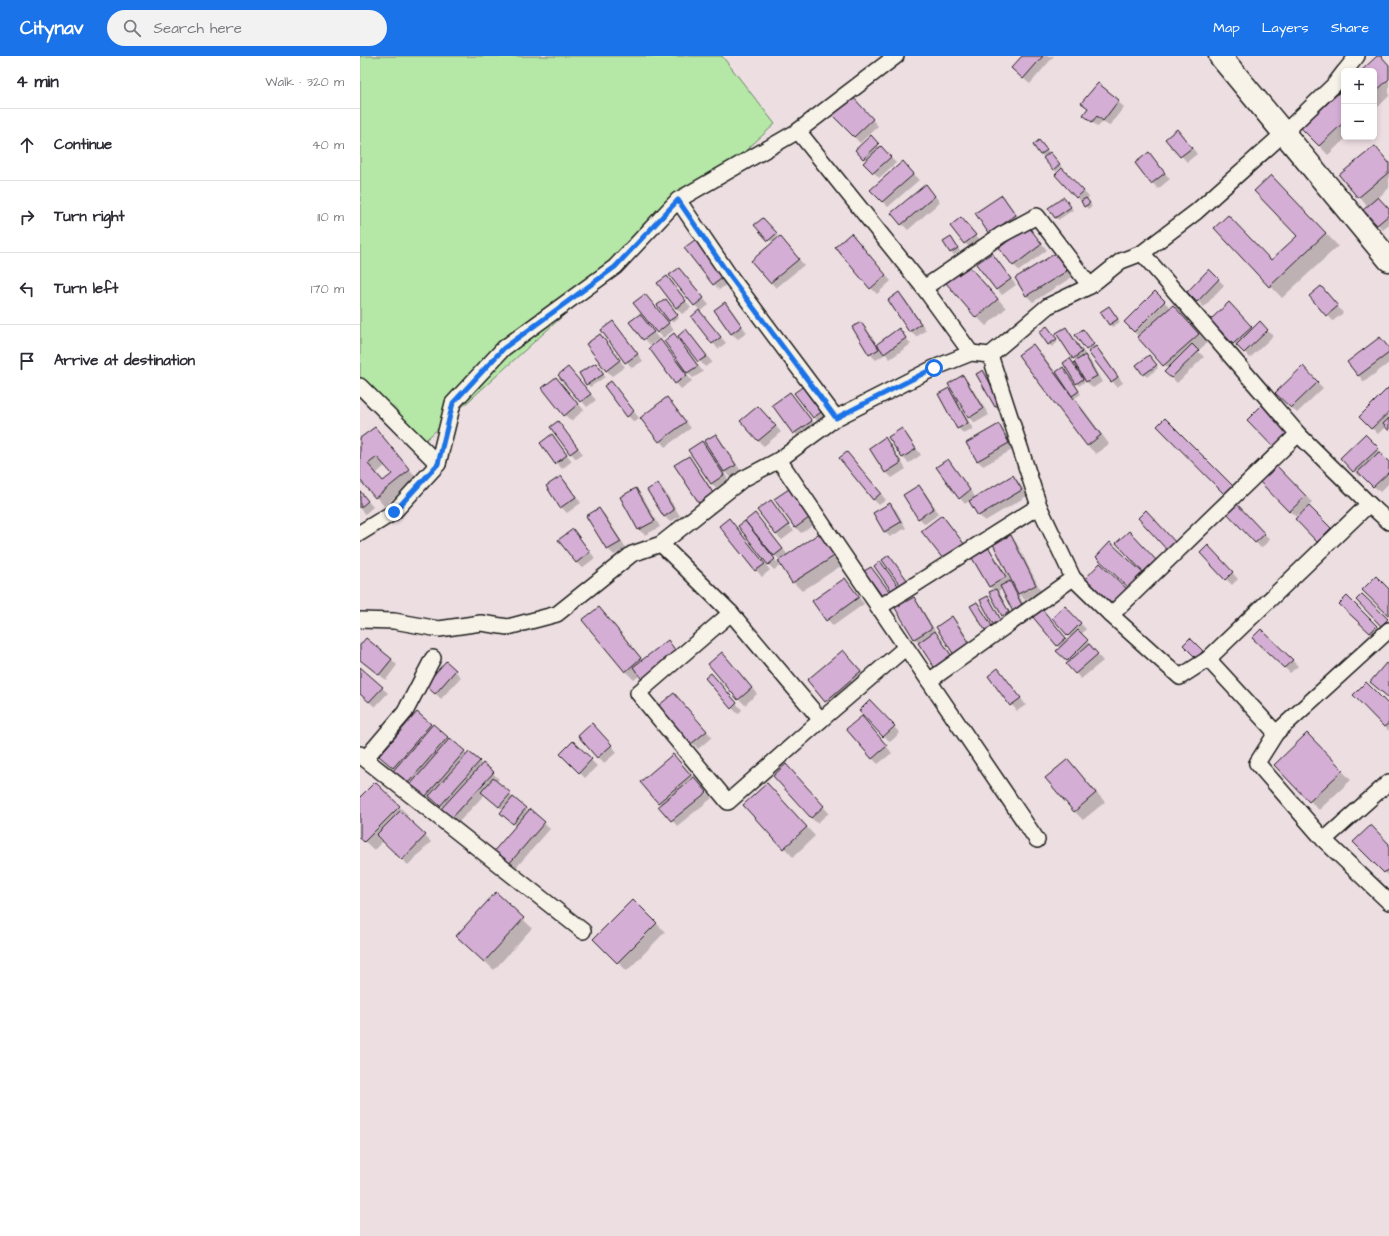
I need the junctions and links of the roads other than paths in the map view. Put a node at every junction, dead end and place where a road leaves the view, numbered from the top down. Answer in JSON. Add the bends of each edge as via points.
{"nodes":[{"id":1,"x":896,"y":56,"type":"edge"},
{"id":2,"x":1220,"y":56,"type":"edge"},
{"id":3,"x":1357,"y":56,"type":"edge"},
{"id":4,"x":1347,"y":68,"type":"edge"},
{"id":5,"x":1341,"y":76,"type":"edge"},
{"id":6,"x":798,"y":131,"type":"junction"},
{"id":7,"x":1284,"y":133,"type":"junction"},
{"id":8,"x":678,"y":200,"type":"junction"},
{"id":9,"x":1142,"y":253,"type":"junction"},
{"id":10,"x":1389,"y":260,"type":"edge"},
{"id":11,"x":1090,"y":286,"type":"junction"},
{"id":12,"x":924,"y":288,"type":"junction"},
{"id":13,"x":971,"y":353,"type":"junction"},
{"id":14,"x":990,"y":355,"type":"junction"},
{"id":15,"x":360,"y":386,"type":"edge"},
{"id":16,"x":836,"y":418,"type":"junction"},
{"id":17,"x":1298,"y":434,"type":"junction"},
{"id":18,"x":779,"y":460,"type":"junction"},
{"id":19,"x":438,"y":464,"type":"junction"},
{"id":20,"x":1369,"y":504,"type":"junction"},
{"id":21,"x":1039,"y":506,"type":"junction"},
{"id":22,"x":1389,"y":522,"type":"edge"},
{"id":23,"x":360,"y":533,"type":"edge"},
{"id":24,"x":661,"y":544,"type":"junction"},
{"id":25,"x":1073,"y":578,"type":"junction"},
{"id":26,"x":878,"y":608,"type":"junction"},
{"id":27,"x":731,"y":612,"type":"junction"},
{"id":28,"x":1111,"y":615,"type":"junction"},
{"id":29,"x":360,"y":620,"type":"edge"},
{"id":30,"x":1389,"y":630,"type":"edge"},
{"id":31,"x":905,"y":648,"type":"junction"},
{"id":32,"x":433,"y":658,"type":"dead end"},
{"id":33,"x":1208,"y":659,"type":"junction"},
{"id":34,"x":929,"y":681,"type":"junction"},
{"id":35,"x":821,"y":720,"type":"junction"},
{"id":36,"x":1276,"y":733,"type":"junction"},
{"id":37,"x":363,"y":757,"type":"edge"},
{"id":38,"x":1389,"y":782,"type":"edge"},
{"id":39,"x":1037,"y":840,"type":"dead end"},
{"id":40,"x":1324,"y":840,"type":"junction"},
{"id":41,"x":1389,"y":902,"type":"edge"},
{"id":42,"x":583,"y":931,"type":"dead end"}],
"edges":[{"from":1,"to":6,"type":"street"},
{"from":2,"to":7,"type":"main road"},
{"from":3,"to":4,"type":"street"},
{"from":5,"to":7,"type":"street"},
{"from":6,"to":8,"type":"street"},
{"from":6,"to":12,"type":"street"},
{"from":7,"to":9,"type":"street","via":[[1196,212]]},
{"from":7,"to":10,"type":"main road"},
{"from":8,"to":16,"type":"street","via":[[729,275]]},
{"from":8,"to":19,"type":"street","via":[[615,267],[504,348],[453,403]]},
{"from":9,"to":11,"type":"street","via":[[1121,261]]},
{"from":9,"to":17,"type":"street"},
{"from":11,"to":12,"type":"street","via":[[1037,216],[1001,235]]},
{"from":11,"to":14,"type":"street","via":[[1048,306]]},
{"from":12,"to":13,"type":"street"},
{"from":13,"to":14,"type":"street"},
{"from":13,"to":16,"type":"street","via":[[934,368]]},
{"from":14,"to":21,"type":"street"},
{"from":15,"to":19,"type":"street"},
{"from":16,"to":18,"type":"street"},
{"from":17,"to":20,"type":"street"},
{"from":17,"to":28,"type":"street"},
{"from":18,"to":24,"type":"street","via":[[743,479]]},
{"from":18,"to":26,"type":"street"},
{"from":19,"to":23,"type":"street","via":[[394,512]]},
{"from":20,"to":22,"type":"street"},
{"from":20,"to":33,"type":"street"},
{"from":21,"to":25,"type":"street"},
{"from":21,"to":26,"type":"street"},
{"from":24,"to":27,"type":"street"},
{"from":24,"to":29,"type":"street","via":[[632,554],[557,614],[508,627],[481,623],[439,629],[394,621]]},
{"from":25,"to":28,"type":"street"},
{"from":25,"to":34,"type":"street"},
{"from":26,"to":31,"type":"street"},
{"from":27,"to":35,"type":"street"},
{"from":27,"to":35,"type":"street","via":[[638,693],[728,802]]},
{"from":28,"to":33,"type":"street","via":[[1180,676]]},
{"from":30,"to":36,"type":"street"},
{"from":31,"to":34,"type":"street"},
{"from":31,"to":35,"type":"street"},
{"from":32,"to":37,"type":"street","via":[[405,712]]},
{"from":33,"to":36,"type":"street"},
{"from":34,"to":39,"type":"street"},
{"from":36,"to":40,"type":"street","via":[[1257,763]]},
{"from":37,"to":42,"type":"street"},
{"from":38,"to":40,"type":"street"},
{"from":40,"to":41,"type":"street"}]}
